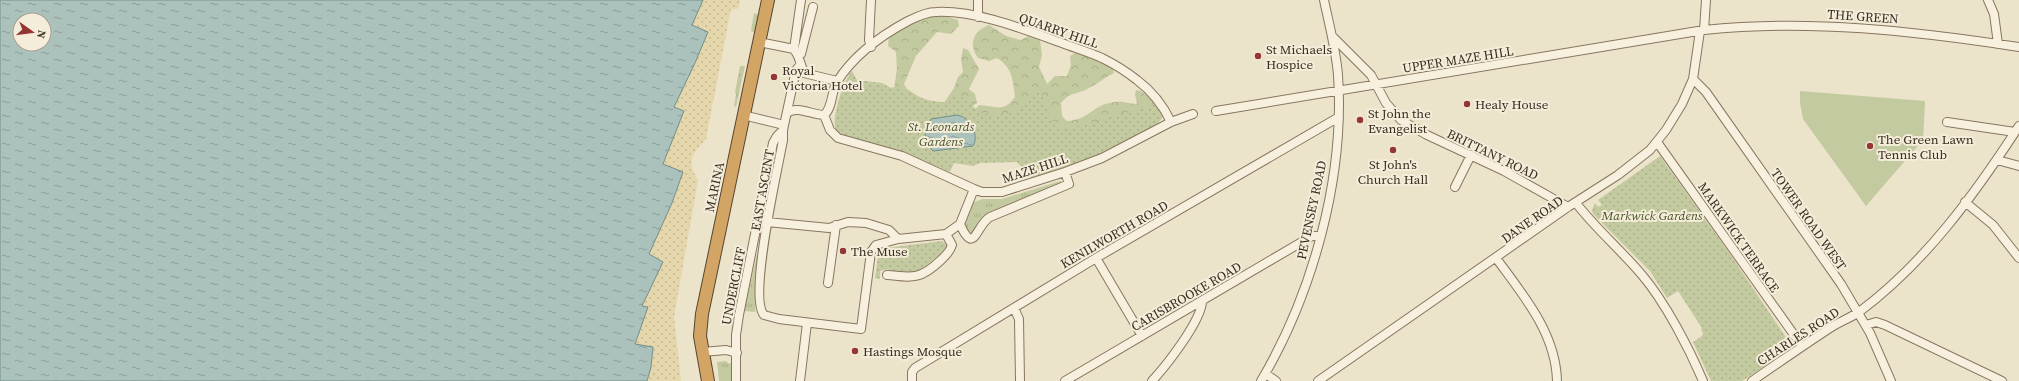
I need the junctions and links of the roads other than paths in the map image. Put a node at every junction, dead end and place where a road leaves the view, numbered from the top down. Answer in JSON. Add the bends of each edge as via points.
{"nodes":[{"id":1,"x":768,"y":0,"type":"edge"},
{"id":2,"x":801,"y":0,"type":"edge"},
{"id":3,"x":871,"y":0,"type":"edge"},
{"id":4,"x":978,"y":0,"type":"edge"},
{"id":5,"x":1324,"y":0,"type":"edge"},
{"id":6,"x":1706,"y":0,"type":"edge"},
{"id":7,"x":1988,"y":0,"type":"edge"},
{"id":8,"x":813,"y":7,"type":"dead end"},
{"id":9,"x":978,"y":16,"type":"junction"},
{"id":10,"x":1702,"y":30,"type":"junction"},
{"id":11,"x":1331,"y":35,"type":"junction"},
{"id":12,"x":759,"y":42,"type":"junction"},
{"id":13,"x":1998,"y":44,"type":"junction"},
{"id":14,"x":872,"y":47,"type":"junction"},
{"id":15,"x":2019,"y":47,"type":"edge"},
{"id":16,"x":796,"y":52,"type":"junction"},
{"id":17,"x":800,"y":65,"type":"junction"},
{"id":18,"x":1693,"y":79,"type":"junction"},
{"id":19,"x":837,"y":81,"type":"junction"},
{"id":20,"x":1377,"y":85,"type":"junction"},
{"id":21,"x":1338,"y":91,"type":"junction"},
{"id":22,"x":1216,"y":111,"type":"dead end"},
{"id":23,"x":787,"y":113,"type":"junction"},
{"id":24,"x":1193,"y":114,"type":"dead end"},
{"id":25,"x":742,"y":115,"type":"junction"},
{"id":26,"x":824,"y":115,"type":"junction"},
{"id":27,"x":1339,"y":117,"type":"junction"},
{"id":28,"x":1171,"y":122,"type":"junction"},
{"id":29,"x":1947,"y":122,"type":"dead end"},
{"id":30,"x":784,"y":127,"type":"junction"},
{"id":31,"x":2017,"y":129,"type":"edge"},
{"id":32,"x":1657,"y":142,"type":"junction"},
{"id":33,"x":1471,"y":155,"type":"junction"},
{"id":34,"x":1997,"y":160,"type":"junction"},
{"id":35,"x":2019,"y":166,"type":"edge"},
{"id":36,"x":1065,"y":172,"type":"junction"},
{"id":37,"x":1455,"y":187,"type":"dead end"},
{"id":38,"x":974,"y":189,"type":"junction"},
{"id":39,"x":1965,"y":202,"type":"junction"},
{"id":40,"x":1572,"y":205,"type":"junction"},
{"id":41,"x":767,"y":222,"type":"junction"},
{"id":42,"x":960,"y":224,"type":"junction"},
{"id":43,"x":836,"y":225,"type":"junction"},
{"id":44,"x":946,"y":234,"type":"junction"},
{"id":45,"x":1320,"y":236,"type":"junction"},
{"id":46,"x":898,"y":239,"type":"junction"},
{"id":47,"x":2015,"y":257,"type":"edge"},
{"id":48,"x":1096,"y":258,"type":"junction"},
{"id":49,"x":1496,"y":258,"type":"junction"},
{"id":50,"x":888,"y":275,"type":"dead end"},
{"id":51,"x":828,"y":282,"type":"dead end"},
{"id":52,"x":1202,"y":301,"type":"junction"},
{"id":53,"x":1014,"y":308,"type":"junction"},
{"id":54,"x":1859,"y":312,"type":"junction"},
{"id":55,"x":807,"y":323,"type":"junction"},
{"id":56,"x":1866,"y":325,"type":"junction"},
{"id":57,"x":1142,"y":336,"type":"junction"},
{"id":58,"x":1802,"y":346,"type":"junction"},
{"id":59,"x":702,"y":352,"type":"junction"},
{"id":60,"x":737,"y":353,"type":"junction"},
{"id":61,"x":1264,"y":377,"type":"edge"},
{"id":62,"x":708,"y":381,"type":"edge"},
{"id":63,"x":736,"y":381,"type":"edge"},
{"id":64,"x":800,"y":381,"type":"edge"},
{"id":65,"x":912,"y":381,"type":"edge"},
{"id":66,"x":1020,"y":381,"type":"edge"},
{"id":67,"x":1065,"y":381,"type":"edge"},
{"id":68,"x":1152,"y":381,"type":"edge"},
{"id":69,"x":1276,"y":381,"type":"edge"},
{"id":70,"x":1318,"y":381,"type":"edge"},
{"id":71,"x":1557,"y":381,"type":"edge"},
{"id":72,"x":1702,"y":381,"type":"edge"},
{"id":73,"x":1752,"y":381,"type":"edge"},
{"id":74,"x":1891,"y":381,"type":"edge"},
{"id":75,"x":2002,"y":381,"type":"edge"}],
"edges":[{"from":1,"to":12,"type":"highway","name":"MARINA"},
{"from":2,"to":16,"type":"street"},
{"from":3,"to":14,"type":"street","via":[[869,40]]},
{"from":4,"to":9,"type":"street"},
{"from":5,"to":11,"type":"street","name":"PEVENSEY ROAD"},
{"from":6,"to":10,"type":"street","name":"DANE ROAD"},
{"from":7,"to":13,"type":"street","via":[[1994,14]]},
{"from":8,"to":16,"type":"street","via":[[801,54]]},
{"from":9,"to":14,"type":"street","name":"QUARRY HILL","via":[[936,12],[923,15],[890,33]]},
{"from":9,"to":28,"type":"street","name":"QUARRY HILL","via":[[1027,30],[1102,58],[1155,95],[1166,109]]},
{"from":10,"to":13,"type":"street","name":"THE GREEN","via":[[1827,26],[1908,32]]},
{"from":10,"to":18,"type":"street","name":"DANE ROAD"},
{"from":10,"to":20,"type":"street","name":"UPPER MAZE HILL"},
{"from":11,"to":20,"type":"street","via":[[1372,75]]},
{"from":11,"to":21,"type":"street","name":"PEVENSEY ROAD","via":[[1338,74]]},
{"from":12,"to":16,"type":"street"},
{"from":12,"to":25,"type":"highway","name":"MARINA"},
{"from":13,"to":15,"type":"street","name":"THE GREEN"},
{"from":14,"to":19,"type":"street","name":"QUARRY HILL","via":[[850,65]]},
{"from":16,"to":17,"type":"street"},
{"from":17,"to":19,"type":"street","via":[[804,73]]},
{"from":17,"to":23,"type":"street","name":"EAST ASCENT","via":[[796,70]]},
{"from":18,"to":32,"type":"street","name":"DANE ROAD","via":[[1682,104]]},
{"from":18,"to":54,"type":"street","name":"TOWER ROAD WEST","via":[[1706,92]]},
{"from":19,"to":26,"type":"street","via":[[828,111]]},
{"from":20,"to":21,"type":"street","name":"UPPER MAZE HILL"},
{"from":20,"to":33,"type":"street","name":"BRITTANY ROAD","via":[[1386,103],[1401,120]]},
{"from":21,"to":22,"type":"street","name":"UPPER MAZE HILL"},
{"from":21,"to":27,"type":"street","name":"PEVENSEY ROAD"},
{"from":23,"to":26,"type":"street","via":[[796,110]]},
{"from":23,"to":30,"type":"street","name":"EAST ASCENT"},
{"from":24,"to":28,"type":"street","name":"MAZE HILL"},
{"from":25,"to":30,"type":"street"},
{"from":25,"to":59,"type":"highway","name":"MARINA","via":[[702,314]]},
{"from":26,"to":38,"type":"street","name":"MAZE HILL","via":[[830,130],[838,138],[902,156]]},
{"from":27,"to":45,"type":"street","name":"PEVENSEY ROAD","via":[[1328,206]]},
{"from":27,"to":48,"type":"street","name":"KENILWORTH ROAD"},
{"from":28,"to":36,"type":"street","name":"MAZE HILL","via":[[1113,153]]},
{"from":29,"to":31,"type":"street"},
{"from":30,"to":41,"type":"street","name":"EAST ASCENT"},
{"from":30,"to":60,"type":"street","name":"UNDERCLIFF","via":[[773,143],[739,315]]},
{"from":31,"to":34,"type":"street","name":"CHARLES ROAD"},
{"from":32,"to":40,"type":"street","name":"DANE ROAD","via":[[1633,165]]},
{"from":32,"to":58,"type":"street","name":"MARKWICK TERRACE"},
{"from":33,"to":37,"type":"street"},
{"from":33,"to":40,"type":"street","name":"BRITTANY ROAD"},
{"from":34,"to":35,"type":"street"},
{"from":34,"to":39,"type":"street","name":"CHARLES ROAD"},
{"from":36,"to":38,"type":"street","name":"MAZE HILL","via":[[1002,192],[982,192]]},
{"from":36,"to":42,"type":"street","via":[[1069,184],[990,217],[985,220],[974,238],[965,236]]},
{"from":38,"to":42,"type":"street"},
{"from":39,"to":47,"type":"street","via":[[1993,226]]},
{"from":39,"to":54,"type":"street","name":"CHARLES ROAD","via":[[1909,270]]},
{"from":40,"to":49,"type":"street","name":"DANE ROAD"},
{"from":40,"to":72,"type":"street","name":"BRITTANY ROAD","via":[[1643,276],[1669,316]]},
{"from":41,"to":43,"type":"street","via":[[829,228]]},
{"from":41,"to":55,"type":"street","name":"EAST ASCENT","via":[[761,270],[760,308],[768,317]]},
{"from":42,"to":44,"type":"street"},
{"from":43,"to":46,"type":"street","via":[[848,222],[874,225],[889,230]]},
{"from":43,"to":51,"type":"street"},
{"from":44,"to":46,"type":"street"},
{"from":44,"to":50,"type":"street","via":[[952,245],[951,250],[929,272],[913,278]]},
{"from":45,"to":52,"type":"street","name":"CARISBROOKE ROAD","via":[[1312,236]]},
{"from":45,"to":61,"type":"street","name":"PEVENSEY ROAD","via":[[1301,295]]},
{"from":46,"to":55,"type":"street","via":[[879,243],[871,252],[862,326],[859,329]]},
{"from":48,"to":53,"type":"street","name":"KENILWORTH ROAD"},
{"from":48,"to":57,"type":"street"},
{"from":49,"to":70,"type":"street","name":"DANE ROAD"},
{"from":49,"to":71,"type":"street","via":[[1545,329],[1554,353]]},
{"from":52,"to":57,"type":"street","name":"CARISBROOKE ROAD"},
{"from":52,"to":68,"type":"street","via":[[1202,308],[1196,320]]},
{"from":53,"to":65,"type":"street","name":"KENILWORTH ROAD","via":[[915,368],[912,372]]},
{"from":53,"to":66,"type":"street","via":[[1019,319]]},
{"from":54,"to":56,"type":"street","name":"TOWER ROAD WEST"},
{"from":54,"to":58,"type":"street","name":"CHARLES ROAD"},
{"from":55,"to":64,"type":"street"},
{"from":56,"to":74,"type":"street","name":"TOWER ROAD WEST"},
{"from":56,"to":75,"type":"street","via":[[1876,322],[1885,325]]},
{"from":57,"to":67,"type":"street","name":"CARISBROOKE ROAD"},
{"from":58,"to":73,"type":"street","name":"CHARLES ROAD"},
{"from":59,"to":60,"type":"street","via":[[726,350]]},
{"from":59,"to":62,"type":"highway","name":"MARINA"},
{"from":60,"to":63,"type":"street","name":"UNDERCLIFF"},
{"from":61,"to":69,"type":"street"}]}
